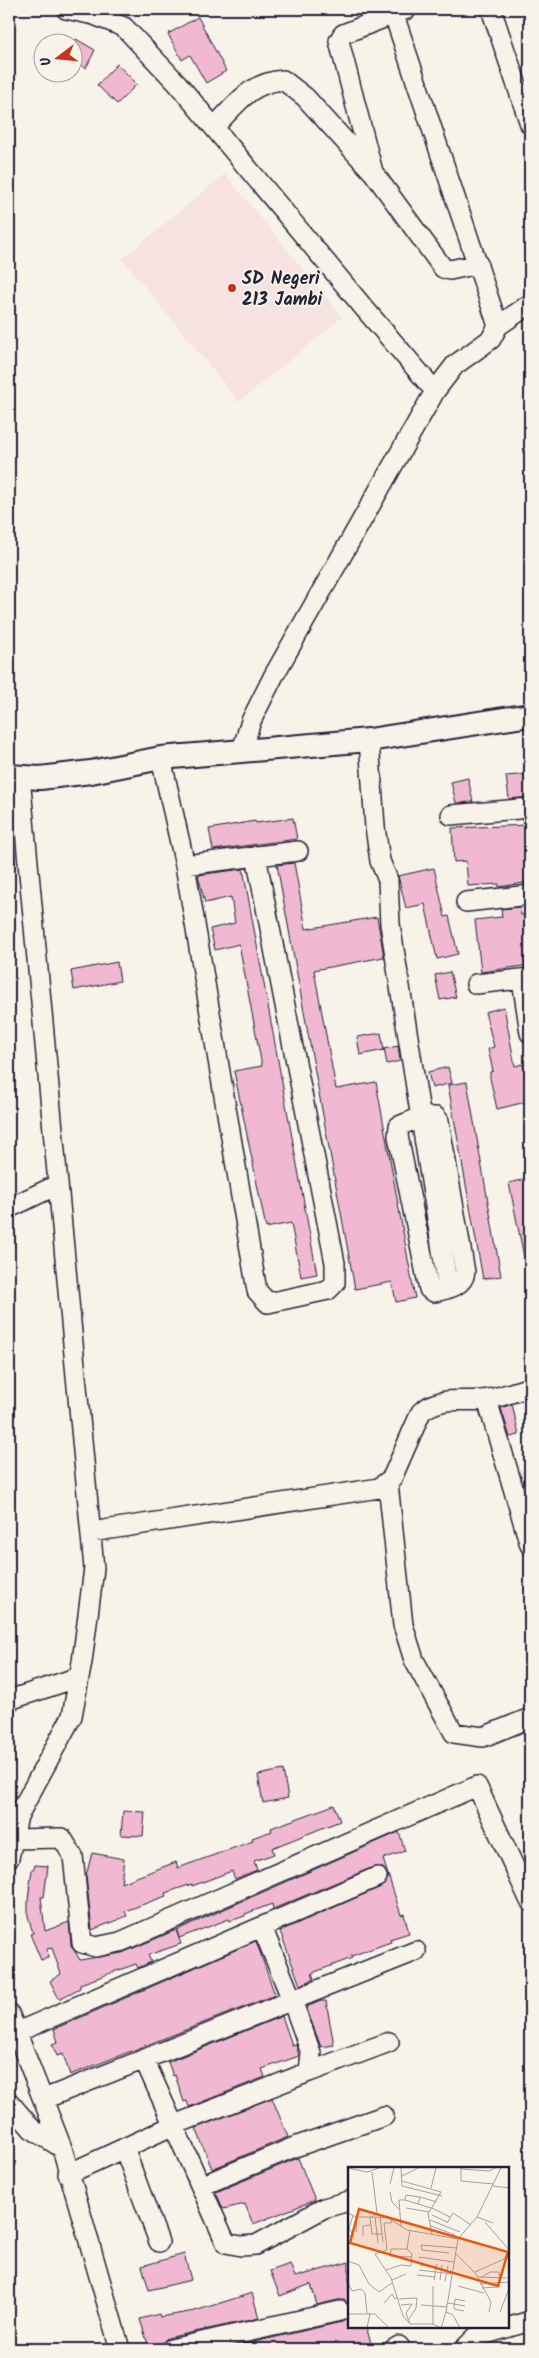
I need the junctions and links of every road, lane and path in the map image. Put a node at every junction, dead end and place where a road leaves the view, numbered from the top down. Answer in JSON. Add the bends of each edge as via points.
{"nodes":[{"id":1,"x":66,"y":9,"type":"edge"},
{"id":2,"x":491,"y":9,"type":"edge"},
{"id":3,"x":398,"y":11,"type":"edge"},
{"id":4,"x":527,"y":104,"type":"edge"},
{"id":5,"x":530,"y":124,"type":"edge"},
{"id":6,"x":214,"y":127,"type":"junction"},
{"id":7,"x":373,"y":172,"type":"junction"},
{"id":8,"x":478,"y":264,"type":"junction"},
{"id":9,"x":530,"y":304,"type":"edge"},
{"id":10,"x":498,"y":326,"type":"junction"},
{"id":11,"x":435,"y":391,"type":"junction"},
{"id":12,"x":530,"y":715,"type":"edge"},
{"id":13,"x":370,"y":740,"type":"junction"},
{"id":14,"x":242,"y":750,"type":"junction"},
{"id":15,"x":161,"y":758,"type":"junction"},
{"id":16,"x":14,"y":777,"type":"edge"},
{"id":17,"x":530,"y":808,"type":"edge"},
{"id":18,"x":451,"y":815,"type":"dead end"},
{"id":19,"x":298,"y":851,"type":"dead end"},
{"id":20,"x":256,"y":856,"type":"junction"},
{"id":21,"x":185,"y":865,"type":"junction"},
{"id":22,"x":530,"y":895,"type":"edge"},
{"id":23,"x":466,"y":902,"type":"dead end"},
{"id":24,"x":526,"y":979,"type":"edge"},
{"id":25,"x":476,"y":984,"type":"dead end"},
{"id":26,"x":530,"y":1033,"type":"edge"},
{"id":27,"x":421,"y":1117,"type":"junction"},
{"id":28,"x":57,"y":1185,"type":"junction"},
{"id":29,"x":9,"y":1208,"type":"edge"},
{"id":30,"x":530,"y":1387,"type":"edge"},
{"id":31,"x":487,"y":1400,"type":"junction"},
{"id":32,"x":388,"y":1483,"type":"junction"},
{"id":33,"x":91,"y":1532,"type":"junction"},
{"id":34,"x":530,"y":1545,"type":"edge"},
{"id":35,"x":79,"y":1678,"type":"junction"},
{"id":36,"x":9,"y":1700,"type":"edge"},
{"id":37,"x":530,"y":1718,"type":"edge"},
{"id":38,"x":13,"y":1839,"type":"junction"},
{"id":39,"x":9,"y":1858,"type":"edge"},
{"id":40,"x":377,"y":1878,"type":"dead end"},
{"id":41,"x":530,"y":1901,"type":"edge"},
{"id":42,"x":262,"y":1927,"type":"junction"},
{"id":43,"x":416,"y":1951,"type":"dead end"},
{"id":44,"x":292,"y":2000,"type":"junction"},
{"id":45,"x":9,"y":2013,"type":"edge"},
{"id":46,"x":15,"y":2033,"type":"junction"},
{"id":47,"x":389,"y":2042,"type":"dead end"},
{"id":48,"x":144,"y":2059,"type":"junction"},
{"id":49,"x":310,"y":2072,"type":"junction"},
{"id":50,"x":44,"y":2099,"type":"junction"},
{"id":51,"x":9,"y":2102,"type":"edge"},
{"id":52,"x":384,"y":2116,"type":"dead end"},
{"id":53,"x":174,"y":2125,"type":"junction"},
{"id":54,"x":62,"y":2148,"type":"junction"},
{"id":55,"x":124,"y":2148,"type":"junction"},
{"id":56,"x":68,"y":2174,"type":"junction"},
{"id":57,"x":201,"y":2186,"type":"junction"},
{"id":58,"x":348,"y":2201,"type":"edge"},
{"id":59,"x":159,"y":2242,"type":"dead end"},
{"id":60,"x":340,"y":2311,"type":"dead end"},
{"id":61,"x":530,"y":2321,"type":"edge"},
{"id":62,"x":509,"y":2327,"type":"edge"},
{"id":63,"x":506,"y":2328,"type":"edge"},
{"id":64,"x":120,"y":2349,"type":"edge"},
{"id":65,"x":171,"y":2349,"type":"edge"},
{"id":66,"x":394,"y":2349,"type":"edge"},
{"id":67,"x":401,"y":2349,"type":"edge"},
{"id":68,"x":464,"y":2349,"type":"edge"}],
"edges":[{"from":1,"to":6,"type":"street","via":[[94,15],[124,27]]},
{"from":2,"to":4,"type":"street"},
{"from":3,"to":7,"type":"street","via":[[343,34],[339,41]]},
{"from":3,"to":8,"type":"street"},
{"from":4,"to":5,"type":"street"},
{"from":6,"to":7,"type":"street","via":[[253,88],[283,80],[305,97]]},
{"from":6,"to":11,"type":"street"},
{"from":7,"to":8,"type":"street","via":[[443,268],[450,270]]},
{"from":8,"to":10,"type":"street"},
{"from":9,"to":10,"type":"street"},
{"from":10,"to":11,"type":"street","via":[[491,340],[455,365]]},
{"from":11,"to":14,"type":"street","via":[[273,677],[251,721]]},
{"from":12,"to":13,"type":"street"},
{"from":13,"to":14,"type":"street"},
{"from":13,"to":27,"type":"street","via":[[375,827],[380,861],[388,880],[390,924]]},
{"from":14,"to":15,"type":"street"},
{"from":15,"to":16,"type":"street","via":[[91,772],[40,778]]},
{"from":15,"to":21,"type":"street"},
{"from":16,"to":28,"type":"street"},
{"from":17,"to":18,"type":"street"},
{"from":19,"to":20,"type":"street"},
{"from":20,"to":21,"type":"street"},
{"from":20,"to":21,"type":"street","via":[[335,1263],[335,1283],[328,1290],[268,1303],[257,1291]]},
{"from":22,"to":23,"type":"street"},
{"from":24,"to":25,"type":"street"},
{"from":24,"to":26,"type":"street"},
{"from":27,"to":27,"type":"street","via":[[448,1288],[434,1292],[429,1289],[398,1136],[399,1126]]},
{"from":28,"to":29,"type":"street"},
{"from":28,"to":33,"type":"street"},
{"from":30,"to":31,"type":"street"},
{"from":31,"to":32,"type":"street","via":[[446,1400],[428,1406],[421,1412]]},
{"from":31,"to":34,"type":"street"},
{"from":32,"to":33,"type":"street","via":[[379,1488]]},
{"from":32,"to":37,"type":"street","via":[[404,1624],[414,1660],[454,1733],[483,1737]]},
{"from":33,"to":35,"type":"street","via":[[94,1568]]},
{"from":35,"to":36,"type":"street"},
{"from":35,"to":38,"type":"street","via":[[72,1716],[18,1816]]},
{"from":38,"to":39,"type":"street"},
{"from":38,"to":41,"type":"street","via":[[62,1838],[73,1856],[82,1944],[96,1947],[120,1942],[477,1786]]},
{"from":40,"to":42,"type":"street"},
{"from":42,"to":44,"type":"street"},
{"from":42,"to":46,"type":"street"},
{"from":43,"to":44,"type":"street"},
{"from":44,"to":48,"type":"street"},
{"from":44,"to":49,"type":"street","via":[[311,2053]]},
{"from":45,"to":46,"type":"street"},
{"from":46,"to":50,"type":"street"},
{"from":47,"to":49,"type":"street"},
{"from":48,"to":50,"type":"street"},
{"from":48,"to":53,"type":"street"},
{"from":49,"to":53,"type":"street"},
{"from":50,"to":54,"type":"street"},
{"from":51,"to":54,"type":"street","via":[[32,2129]]},
{"from":52,"to":57,"type":"street","via":[[292,2148]]},
{"from":53,"to":55,"type":"street"},
{"from":53,"to":57,"type":"street"},
{"from":54,"to":56,"type":"street"},
{"from":55,"to":56,"type":"street"},
{"from":55,"to":59,"type":"street"},
{"from":56,"to":64,"type":"street"},
{"from":57,"to":58,"type":"street","via":[[226,2243],[241,2246],[256,2245],[324,2208]]},
{"from":60,"to":65,"type":"street"},
{"from":61,"to":62,"type":"street"},
{"from":63,"to":68,"type":"street","via":[[476,2337]]},
{"from":66,"to":67,"type":"street","via":[[399,2346]]}]}
